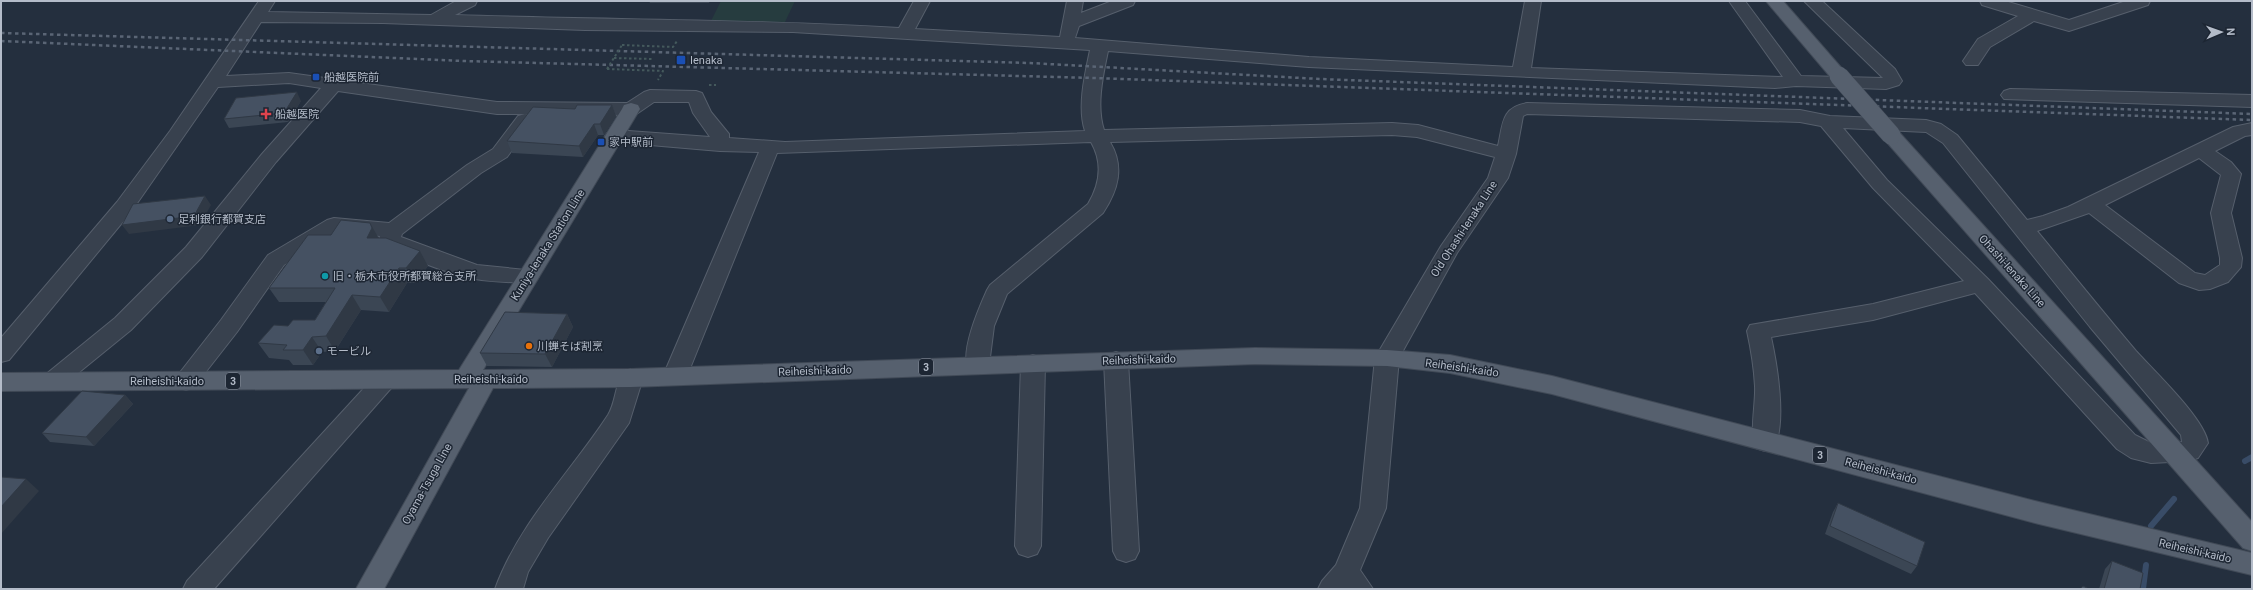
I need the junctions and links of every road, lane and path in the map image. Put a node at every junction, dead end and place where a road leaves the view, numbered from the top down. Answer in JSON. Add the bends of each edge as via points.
{"nodes":[{"id":1,"x":267,"y":1,"type":"edge"},
{"id":2,"x":396,"y":1,"type":"edge"},
{"id":3,"x":468,"y":1,"type":"edge"},
{"id":4,"x":922,"y":1,"type":"edge"},
{"id":5,"x":1075,"y":1,"type":"edge"},
{"id":6,"x":1126,"y":1,"type":"edge"},
{"id":7,"x":1533,"y":1,"type":"edge"},
{"id":8,"x":1737,"y":1,"type":"edge"},
{"id":9,"x":1774,"y":1,"type":"edge"},
{"id":10,"x":1812,"y":1,"type":"edge"},
{"id":11,"x":1988,"y":1,"type":"edge"},
{"id":12,"x":2142,"y":1,"type":"edge"},
{"id":13,"x":2033,"y":14,"type":"junction"},
{"id":14,"x":256,"y":17,"type":"junction"},
{"id":15,"x":383,"y":18,"type":"junction"},
{"id":16,"x":435,"y":19,"type":"junction"},
{"id":17,"x":1070,"y":24,"type":"junction"},
{"id":18,"x":905,"y":32,"type":"junction"},
{"id":19,"x":1066,"y":43,"type":"junction"},
{"id":20,"x":1100,"y":45,"type":"junction"},
{"id":21,"x":666,"y":46,"type":"dead end"},
{"id":22,"x":614,"y":58,"type":"junction"},
{"id":23,"x":653,"y":59,"type":"dead end"},
{"id":24,"x":1972,"y":61,"type":"dead end"},
{"id":25,"x":1521,"y":73,"type":"junction"},
{"id":26,"x":658,"y":80,"type":"dead end"},
{"id":27,"x":1796,"y":81,"type":"junction"},
{"id":28,"x":212,"y":82,"type":"junction"},
{"id":29,"x":334,"y":84,"type":"junction"},
{"id":30,"x":2010,"y":95,"type":"dead end"},
{"id":31,"x":2252,"y":101,"type":"edge"},
{"id":32,"x":533,"y":109,"type":"junction"},
{"id":33,"x":631,"y":109,"type":"junction"},
{"id":34,"x":1828,"y":122,"type":"junction"},
{"id":35,"x":2252,"y":129,"type":"edge"},
{"id":36,"x":614,"y":136,"type":"junction"},
{"id":37,"x":1097,"y":137,"type":"junction"},
{"id":38,"x":720,"y":145,"type":"junction"},
{"id":39,"x":770,"y":148,"type":"junction"},
{"id":40,"x":2200,"y":150,"type":"junction"},
{"id":41,"x":1506,"y":154,"type":"junction"},
{"id":42,"x":2090,"y":204,"type":"junction"},
{"id":43,"x":2023,"y":227,"type":"junction"},
{"id":44,"x":393,"y":230,"type":"junction"},
{"id":45,"x":528,"y":276,"type":"junction"},
{"id":46,"x":1980,"y":284,"type":"junction"},
{"id":47,"x":1,"y":354,"type":"edge"},
{"id":48,"x":1387,"y":358,"type":"junction"},
{"id":49,"x":1116,"y":360,"type":"junction"},
{"id":50,"x":1033,"y":364,"type":"junction"},
{"id":51,"x":976,"y":365,"type":"junction"},
{"id":52,"x":675,"y":376,"type":"junction"},
{"id":53,"x":631,"y":378,"type":"junction"},
{"id":54,"x":385,"y":380,"type":"junction"},
{"id":55,"x":475,"y":380,"type":"junction"},
{"id":56,"x":53,"y":381,"type":"junction"},
{"id":57,"x":186,"y":381,"type":"junction"},
{"id":58,"x":1,"y":382,"type":"edge"},
{"id":59,"x":1766,"y":441,"type":"junction"},
{"id":60,"x":2174,"y":453,"type":"junction"},
{"id":61,"x":2252,"y":540,"type":"edge"},
{"id":62,"x":1028,"y":546,"type":"dead end"},
{"id":63,"x":1126,"y":550,"type":"dead end"},
{"id":64,"x":2252,"y":564,"type":"edge"},
{"id":65,"x":1346,"y":583,"type":"edge"},
{"id":66,"x":197,"y":589,"type":"edge"},
{"id":67,"x":370,"y":589,"type":"edge"},
{"id":68,"x":509,"y":589,"type":"edge"}],
"edges":[{"from":1,"to":14,"type":"street"},
{"from":2,"to":15,"type":"street"},
{"from":3,"to":16,"type":"street"},
{"from":4,"to":18,"type":"street"},
{"from":5,"to":17,"type":"street"},
{"from":6,"to":17,"type":"street"},
{"from":7,"to":25,"type":"street"},
{"from":8,"to":27,"type":"street"},
{"from":9,"to":60,"type":"main road","name":"Ohashi-Ienaka Line","bridge":true},
{"from":10,"to":27,"type":"street","via":[[1889,73],[1893,81],[1886,84]]},
{"from":11,"to":13,"type":"street"},
{"from":12,"to":13,"type":"street","via":[[2069,26]]},
{"from":13,"to":24,"type":"street","via":[[1984,43]]},
{"from":14,"to":15,"type":"street"},
{"from":14,"to":28,"type":"street"},
{"from":15,"to":16,"type":"street"},
{"from":16,"to":18,"type":"street"},
{"from":17,"to":19,"type":"street"},
{"from":18,"to":19,"type":"street"},
{"from":19,"to":20,"type":"street"},
{"from":20,"to":25,"type":"street","via":[[1309,62]]},
{"from":20,"to":37,"type":"street","via":[[1094,78],[1092,112]]},
{"from":21,"to":22,"type":"path","bridge":true,"via":[[622,45]]},
{"from":22,"to":23,"type":"path"},
{"from":22,"to":26,"type":"path","bridge":true,"via":[[607,69],[662,71]]},
{"from":25,"to":27,"type":"street","via":[[1775,83]]},
{"from":28,"to":29,"type":"street","via":[[289,78]]},
{"from":28,"to":47,"type":"street","via":[[124,207]]},
{"from":29,"to":32,"type":"street","via":[[497,108]]},
{"from":29,"to":56,"type":"street","via":[[269,158],[194,252],[123,324]]},
{"from":30,"to":31,"type":"street"},
{"from":32,"to":33,"type":"street"},
{"from":32,"to":44,"type":"street","via":[[500,153],[474,168]]},
{"from":33,"to":36,"type":"main road","name":"Kuniya-Ienaka Station Line"},
{"from":33,"to":38,"type":"street","via":[[641,100],[656,95],[696,97],[702,113],[719,134]]},
{"from":34,"to":41,"type":"street","name":"Old Ohashi-Ienaka Line","via":[[1819,118],[1800,116],[1522,108],[1514,115]]},
{"from":34,"to":43,"type":"street","via":[[1934,128],[1950,139]]},
{"from":34,"to":46,"type":"street","via":[[1880,184]]},
{"from":35,"to":40,"type":"street","via":[[2240,131]]},
{"from":36,"to":38,"type":"street"},
{"from":36,"to":45,"type":"main road","name":"Kuniya-Ienaka Station Line"},
{"from":37,"to":39,"type":"street"},
{"from":37,"to":41,"type":"street","via":[[1406,130]]},
{"from":37,"to":51,"type":"street","via":[[1105,151],[1110,178],[1106,192],[1096,208],[998,290],[983,326]]},
{"from":38,"to":39,"type":"street"},
{"from":39,"to":52,"type":"street"},
{"from":40,"to":42,"type":"street"},
{"from":40,"to":42,"type":"street","via":[[2224,166],[2231,174],[2221,213],[2231,258],[2230,267],[2209,282],[2196,284]]},
{"from":41,"to":48,"type":"street","name":"Old Ohashi-Ienaka Line","via":[[1498,178],[1448,251]]},
{"from":42,"to":43,"type":"street","via":[[2036,226]]},
{"from":43,"to":60,"type":"street","via":[[2135,366],[2190,428],[2196,443],[2189,451]]},
{"from":44,"to":45,"type":"street","via":[[389,240],[402,247],[475,272]]},
{"from":44,"to":57,"type":"street","via":[[334,225],[276,260]]},
{"from":45,"to":55,"type":"main road","name":"Kuniya-Ienaka Station Line"},
{"from":46,"to":59,"type":"street","via":[[1873,312],[1758,331],[1769,406]]},
{"from":46,"to":60,"type":"street","via":[[2126,442],[2140,451]]},
{"from":48,"to":49,"type":"main road","name":"Reiheishi-kaido","number":"3","via":[[1255,356]]},
{"from":48,"to":59,"type":"main road","name":"Reiheishi-kaido","number":"3","via":[[1450,364],[1502,374]]},
{"from":48,"to":65,"type":"street","via":[[1373,508]]},
{"from":49,"to":50,"type":"main road","name":"Reiheishi-kaido","number":"3"},
{"from":49,"to":63,"type":"street"},
{"from":50,"to":51,"type":"main road","name":"Reiheishi-kaido","number":"3"},
{"from":50,"to":62,"type":"street"},
{"from":51,"to":52,"type":"main road","name":"Reiheishi-kaido","number":"3"},
{"from":52,"to":53,"type":"main road","name":"Reiheishi-kaido","number":"3"},
{"from":53,"to":55,"type":"main road","name":"Reiheishi-kaido","number":"3"},
{"from":53,"to":68,"type":"street","via":[[620,416],[539,530],[516,569]]},
{"from":54,"to":55,"type":"main road","name":"Reiheishi-kaido","number":"3"},
{"from":54,"to":57,"type":"main road","name":"Reiheishi-kaido","number":"3"},
{"from":54,"to":66,"type":"street","via":[[234,551]]},
{"from":55,"to":67,"type":"main road","name":"Oyama-Tsuga Line"},
{"from":56,"to":57,"type":"main road","name":"Reiheishi-kaido","number":"3"},
{"from":56,"to":58,"type":"main road","name":"Reiheishi-kaido","number":"3"},
{"from":59,"to":64,"type":"main road","name":"Reiheishi-kaido","number":"3","via":[[2039,513]]},
{"from":60,"to":61,"type":"main road","name":"Ohashi-Ienaka Line"}]}
